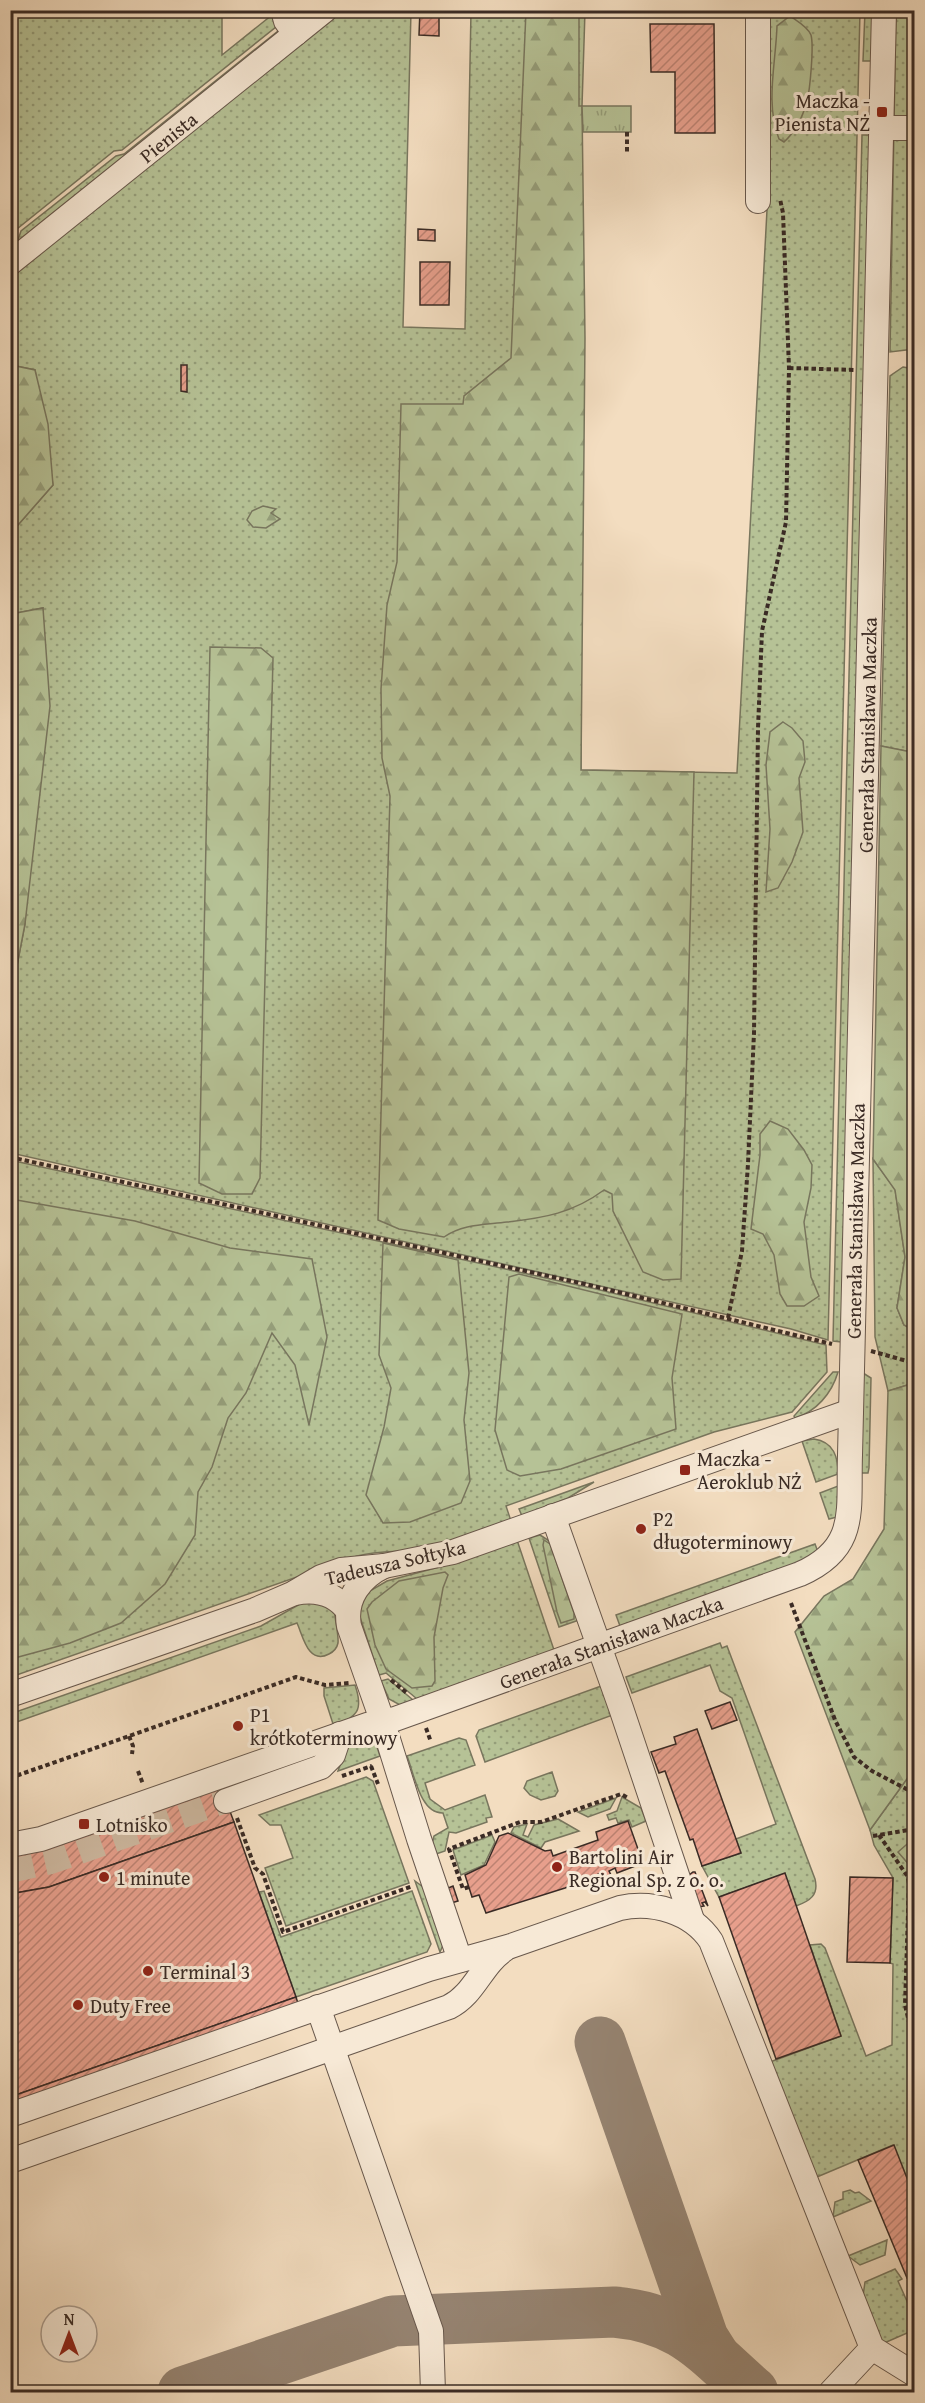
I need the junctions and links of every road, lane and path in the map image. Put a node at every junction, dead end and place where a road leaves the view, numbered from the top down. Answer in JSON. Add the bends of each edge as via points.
{"nodes":[{"id":1,"x":283,"y":10,"type":"edge"},
{"id":2,"x":325,"y":10,"type":"edge"},
{"id":3,"x":758,"y":10,"type":"edge"},
{"id":4,"x":884,"y":10,"type":"edge"},
{"id":5,"x":295,"y":34,"type":"junction"},
{"id":6,"x":881,"y":128,"type":"junction"},
{"id":7,"x":915,"y":128,"type":"edge"},
{"id":8,"x":627,"y":132,"type":"dead end"},
{"id":9,"x":627,"y":153,"type":"dead end"},
{"id":10,"x":769,"y":197,"type":"joint"},
{"id":11,"x":10,"y":263,"type":"edge"},
{"id":12,"x":789,"y":368,"type":"junction"},
{"id":13,"x":854,"y":370,"type":"dead end"},
{"id":14,"x":10,"y":1157,"type":"edge"},
{"id":15,"x":728,"y":1318,"type":"junction"},
{"id":16,"x":852,"y":1348,"type":"junction"},
{"id":17,"x":915,"y":1363,"type":"edge"},
{"id":18,"x":851,"y":1411,"type":"junction"},
{"id":19,"x":553,"y":1516,"type":"junction"},
{"id":20,"x":384,"y":1566,"type":"junction"},
{"id":21,"x":292,"y":1594,"type":"junction"},
{"id":22,"x":791,"y":1603,"type":"dead end"},
{"id":23,"x":348,"y":1611,"type":"junction"},
{"id":24,"x":600,"y":1646,"type":"junction"},
{"id":25,"x":387,"y":1676,"type":"dead end"},
{"id":26,"x":353,"y":1682,"type":"dead end"},
{"id":27,"x":10,"y":1695,"type":"edge"},
{"id":28,"x":416,"y":1701,"type":"dead end"},
{"id":29,"x":382,"y":1720,"type":"junction"},
{"id":30,"x":426,"y":1728,"type":"dead end"},
{"id":31,"x":340,"y":1734,"type":"junction"},
{"id":32,"x":129,"y":1736,"type":"junction"},
{"id":33,"x":431,"y":1742,"type":"dead end"},
{"id":34,"x":132,"y":1754,"type":"dead end"},
{"id":35,"x":10,"y":1778,"type":"edge"},
{"id":36,"x":915,"y":1793,"type":"edge"},
{"id":37,"x":636,"y":1803,"type":"dead end"},
{"id":38,"x":231,"y":1808,"type":"joint"},
{"id":39,"x":915,"y":1829,"type":"edge"},
{"id":40,"x":879,"y":1835,"type":"junction"},
{"id":41,"x":873,"y":1836,"type":"dead end"},
{"id":42,"x":10,"y":1845,"type":"edge"},
{"id":43,"x":414,"y":1886,"type":"dead end"},
{"id":44,"x":469,"y":1887,"type":"dead end"},
{"id":45,"x":692,"y":1920,"type":"junction"},
{"id":46,"x":511,"y":1946,"type":"junction"},
{"id":47,"x":460,"y":1960,"type":"junction"},
{"id":48,"x":318,"y":2007,"type":"junction"},
{"id":49,"x":915,"y":2032,"type":"edge"},
{"id":50,"x":332,"y":2048,"type":"junction"},
{"id":51,"x":10,"y":2115,"type":"edge"},
{"id":52,"x":10,"y":2161,"type":"edge"},
{"id":53,"x":873,"y":2348,"type":"junction"},
{"id":54,"x":915,"y":2374,"type":"edge"},
{"id":55,"x":433,"y":2392,"type":"edge"},
{"id":56,"x":831,"y":2392,"type":"edge"}],
"edges":[{"from":1,"to":5,"type":"street"},
{"from":2,"to":5,"type":"street","name":"Pienista"},
{"from":3,"to":10,"type":"street"},
{"from":4,"to":6,"type":"street","name":"Generała Stanisława Maczka"},
{"from":5,"to":11,"type":"street","name":"Pienista"},
{"from":6,"to":7,"type":"street"},
{"from":6,"to":16,"type":"street","name":"Generała Stanisława Maczka"},
{"from":8,"to":9,"type":"path"},
{"from":10,"to":12,"type":"path","via":[[783,213]]},
{"from":12,"to":13,"type":"path"},
{"from":12,"to":15,"type":"path","via":[[786,522],[762,641],[748,1164],[742,1251]]},
{"from":14,"to":15,"type":"path"},
{"from":15,"to":16,"type":"path"},
{"from":16,"to":17,"type":"path"},
{"from":16,"to":18,"type":"street","name":"Generała Stanisława Maczka"},
{"from":18,"to":19,"type":"street","name":"Tadeusza Sołtyka"},
{"from":18,"to":24,"type":"street","name":"Generała Stanisława Maczka","via":[[847,1525],[830,1557],[800,1574]]},
{"from":19,"to":20,"type":"street","name":"Tadeusza Sołtyka","via":[[453,1552]]},
{"from":19,"to":24,"type":"street"},
{"from":20,"to":21,"type":"street","name":"Tadeusza Sołtyka","via":[[341,1570]]},
{"from":20,"to":23,"type":"street","via":[[365,1577]]},
{"from":21,"to":23,"type":"street","via":[[321,1592],[338,1600]]},
{"from":21,"to":27,"type":"street","name":"Tadeusza Sołtyka"},
{"from":22,"to":36,"type":"path","via":[[835,1720],[854,1757]]},
{"from":23,"to":29,"type":"street","via":[[349,1626]]},
{"from":24,"to":29,"type":"street","name":"Generała Stanisława Maczka"},
{"from":24,"to":45,"type":"street"},
{"from":25,"to":28,"type":"path"},
{"from":26,"to":32,"type":"path","via":[[325,1685],[296,1677]]},
{"from":29,"to":31,"type":"street","name":"Generała Stanisława Maczka"},
{"from":29,"to":47,"type":"street"},
{"from":30,"to":33,"type":"path"},
{"from":31,"to":38,"type":"street","via":[[333,1755],[321,1767]]},
{"from":31,"to":42,"type":"street","name":"Generała Stanisława Maczka","via":[[41,1839]]},
{"from":32,"to":34,"type":"path"},
{"from":32,"to":35,"type":"path"},
{"from":37,"to":44,"type":"path","via":[[621,1794],[542,1822],[520,1822],[449,1849],[463,1889]]},
{"from":38,"to":43,"type":"path","via":[[248,1856],[263,1874],[283,1932]]},
{"from":39,"to":40,"type":"path"},
{"from":40,"to":41,"type":"path"},
{"from":40,"to":49,"type":"path","via":[[908,1877],[905,2005]]},
{"from":45,"to":46,"type":"street","via":[[658,1908],[634,1905]]},
{"from":45,"to":53,"type":"street","via":[[711,1941]]},
{"from":46,"to":47,"type":"street"},
{"from":46,"to":50,"type":"street","via":[[489,1962],[458,2003]]},
{"from":47,"to":48,"type":"street"},
{"from":48,"to":50,"type":"street"},
{"from":48,"to":51,"type":"street"},
{"from":50,"to":52,"type":"street"},
{"from":50,"to":55,"type":"street","via":[[431,2331]]},
{"from":53,"to":54,"type":"street"},
{"from":53,"to":56,"type":"street"}]}
